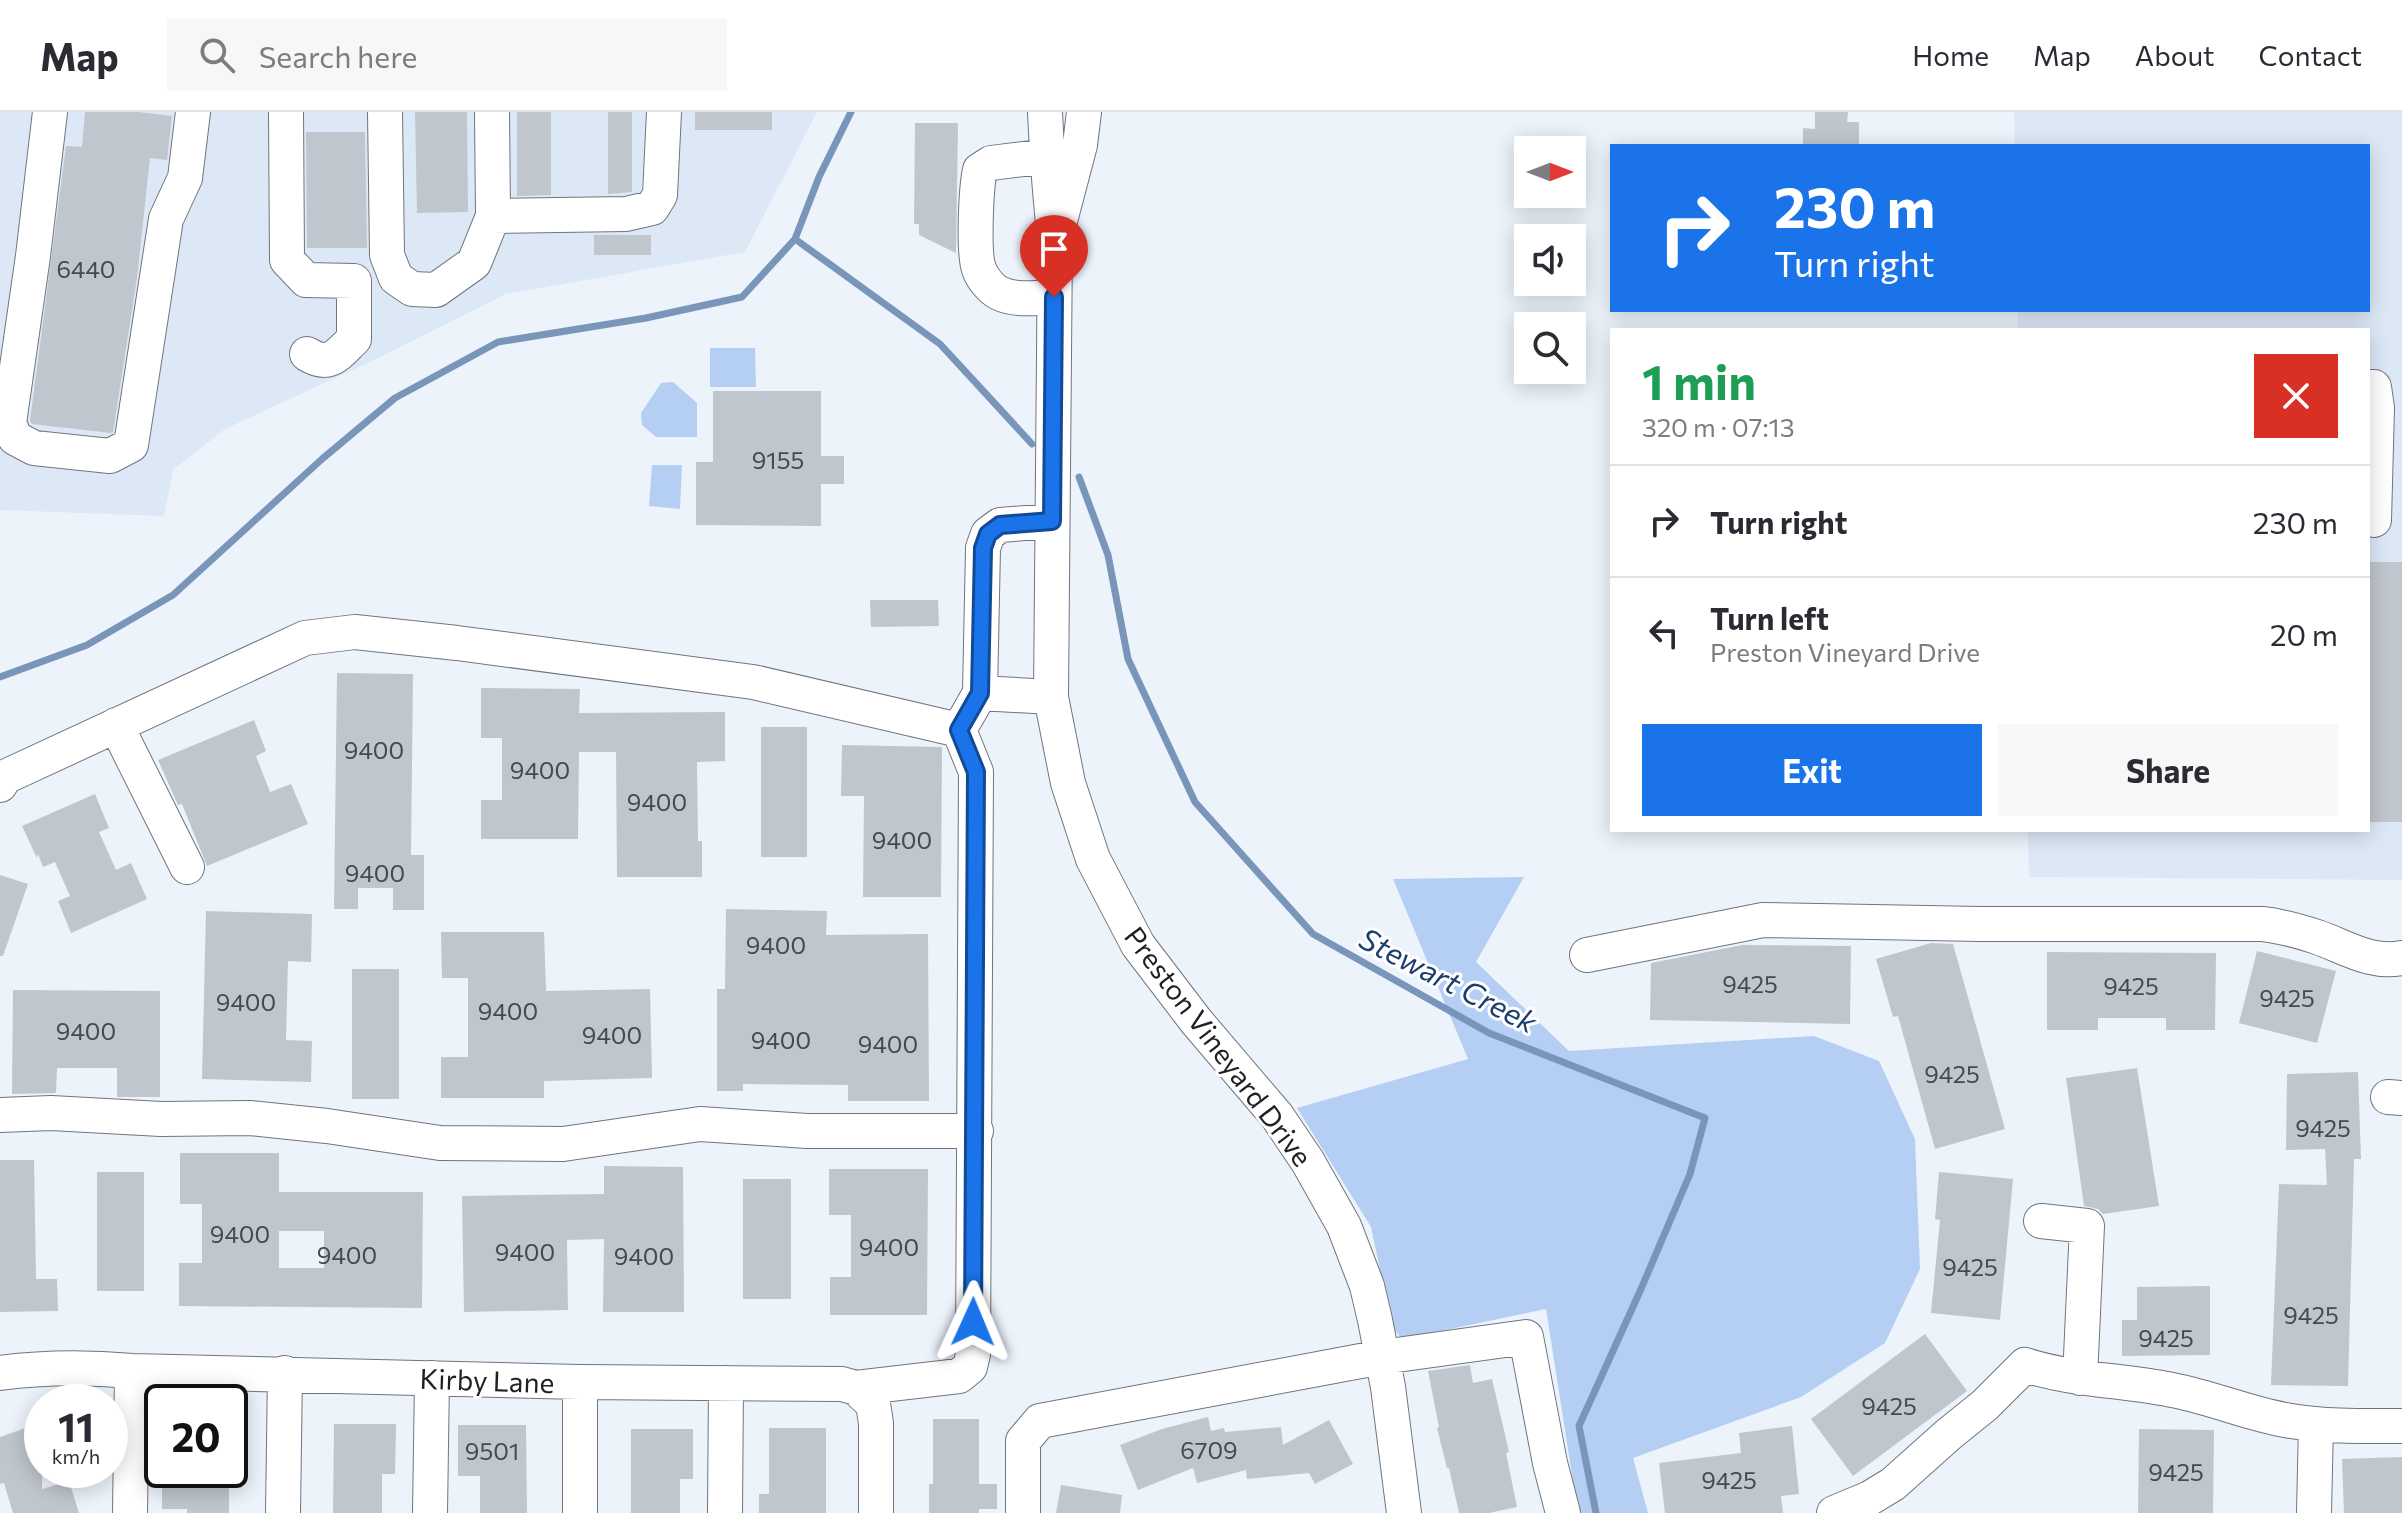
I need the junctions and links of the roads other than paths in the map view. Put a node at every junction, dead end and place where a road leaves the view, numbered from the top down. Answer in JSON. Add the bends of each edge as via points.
{"nodes":[{"id":1,"x":50,"y":112,"type":"edge"},
{"id":2,"x":193,"y":112,"type":"edge"},
{"id":3,"x":286,"y":112,"type":"edge"},
{"id":4,"x":385,"y":112,"type":"edge"},
{"id":5,"x":492,"y":112,"type":"edge"},
{"id":6,"x":664,"y":112,"type":"edge"},
{"id":7,"x":1045,"y":112,"type":"edge"},
{"id":8,"x":1084,"y":112,"type":"edge"},
{"id":9,"x":1049,"y":156,"type":"junction"},
{"id":10,"x":493,"y":216,"type":"junction"},
{"id":11,"x":1055,"y":241,"type":"junction"},
{"id":12,"x":392,"y":266,"type":"junction"},
{"id":13,"x":354,"y":281,"type":"junction"},
{"id":14,"x":1054,"y":297,"type":"junction"},
{"id":15,"x":307,"y":354,"type":"dead end"},
{"id":16,"x":2370,"y":387,"type":"edge"},
{"id":17,"x":7,"y":440,"type":"edge"},
{"id":18,"x":2374,"y":520,"type":"dead end"},
{"id":19,"x":1052,"y":521,"type":"junction"},
{"id":20,"x":980,"y":693,"type":"junction"},
{"id":21,"x":1051,"y":697,"type":"junction"},
{"id":22,"x":116,"y":725,"type":"junction"},
{"id":23,"x":959,"y":730,"type":"junction"},
{"id":24,"x":0,"y":785,"type":"edge"},
{"id":25,"x":187,"y":867,"type":"dead end"},
{"id":26,"x":1587,"y":955,"type":"dead end"},
{"id":27,"x":2402,"y":958,"type":"edge"},
{"id":28,"x":0,"y":1115,"type":"edge"},
{"id":29,"x":976,"y":1131,"type":"junction"},
{"id":30,"x":2041,"y":1221,"type":"dead end"},
{"id":31,"x":1382,"y":1357,"type":"junction"},
{"id":32,"x":132,"y":1371,"type":"junction"},
{"id":33,"x":0,"y":1373,"type":"edge"},
{"id":34,"x":285,"y":1373,"type":"junction"},
{"id":35,"x":432,"y":1378,"type":"junction"},
{"id":36,"x":2080,"y":1378,"type":"junction"},
{"id":37,"x":580,"y":1382,"type":"junction"},
{"id":38,"x":726,"y":1383,"type":"junction"},
{"id":39,"x":856,"y":1388,"type":"junction"},
{"id":40,"x":2316,"y":1424,"type":"junction"},
{"id":41,"x":2402,"y":1426,"type":"edge"},
{"id":42,"x":130,"y":1513,"type":"edge"},
{"id":43,"x":283,"y":1513,"type":"edge"},
{"id":44,"x":430,"y":1513,"type":"edge"},
{"id":45,"x":580,"y":1513,"type":"edge"},
{"id":46,"x":725,"y":1513,"type":"edge"},
{"id":47,"x":876,"y":1513,"type":"edge"},
{"id":48,"x":1023,"y":1513,"type":"edge"},
{"id":49,"x":1404,"y":1513,"type":"edge"},
{"id":50,"x":1563,"y":1513,"type":"edge"},
{"id":51,"x":1834,"y":1513,"type":"edge"},
{"id":52,"x":2314,"y":1513,"type":"edge"}],
"edges":[{"from":1,"to":17,"type":"street"},
{"from":2,"to":17,"type":"street","via":[[185,178],[166,219],[131,445],[110,456]]},
{"from":3,"to":13,"type":"street","via":[[287,260],[306,280]]},
{"from":4,"to":12,"type":"street","via":[[387,255]]},
{"from":5,"to":10,"type":"street"},
{"from":6,"to":10,"type":"street","via":[[660,195],[652,208],[626,214]]},
{"from":7,"to":9,"type":"street","name":"Preston Vineyard Drive"},
{"from":8,"to":11,"type":"street","name":"Preston Vineyard Drive"},
{"from":9,"to":11,"type":"street","name":"Preston Vineyard Drive"},
{"from":9,"to":14,"type":"street","via":[[991,163],[980,170],[977,249],[978,268],[996,292]]},
{"from":10,"to":12,"type":"street","via":[[474,263],[436,290],[412,289],[396,278]]},
{"from":11,"to":14,"type":"street","name":"Preston Vineyard Drive"},
{"from":12,"to":13,"type":"street"},
{"from":13,"to":15,"type":"street","via":[[354,339],[331,360],[318,361]]},
{"from":14,"to":19,"type":"street","name":"Preston Vineyard Drive"},
{"from":16,"to":18,"type":"street","via":[[2377,408]]},
{"from":19,"to":20,"type":"street","via":[[1000,525],[988,534],[983,548]]},
{"from":19,"to":21,"type":"street","name":"Preston Vineyard Drive"},
{"from":20,"to":21,"type":"street"},
{"from":20,"to":23,"type":"street"},
{"from":21,"to":31,"type":"street","name":"Preston Vineyard Drive","via":[[1068,783],[1107,889],[1138,945],[1277,1116],[1329,1195],[1367,1286]]},
{"from":22,"to":23,"type":"street","via":[[305,638],[355,632],[753,682]]},
{"from":22,"to":24,"type":"street","via":[[5,777]]},
{"from":22,"to":25,"type":"street"},
{"from":23,"to":29,"type":"street","via":[[976,772]]},
{"from":26,"to":27,"type":"street","via":[[1763,920],[2262,924],[2300,931],[2366,958]]},
{"from":28,"to":29,"type":"street","via":[[250,1118],[440,1143],[563,1144],[700,1124],[807,1131]]},
{"from":29,"to":39,"type":"street","name":"Kirby Lane","via":[[970,1367],[959,1376]]},
{"from":30,"to":36,"type":"street","via":[[2087,1226]]},
{"from":31,"to":48,"type":"street","via":[[1040,1421],[1023,1441]]},
{"from":31,"to":49,"type":"street","name":"Preston Vineyard Drive"},
{"from":31,"to":50,"type":"street","via":[[1526,1337]]},
{"from":32,"to":33,"type":"street","name":"Kirby Lane","via":[[94,1367]]},
{"from":32,"to":34,"type":"street","name":"Kirby Lane"},
{"from":32,"to":42,"type":"street"},
{"from":34,"to":35,"type":"street","name":"Kirby Lane"},
{"from":34,"to":43,"type":"street"},
{"from":35,"to":37,"type":"street","name":"Kirby Lane"},
{"from":35,"to":44,"type":"street"},
{"from":36,"to":40,"type":"street","via":[[2175,1390],[2265,1416]]},
{"from":36,"to":51,"type":"street","via":[[2025,1365],[1893,1484]]},
{"from":37,"to":38,"type":"street","name":"Kirby Lane"},
{"from":37,"to":45,"type":"street"},
{"from":38,"to":39,"type":"street","name":"Kirby Lane"},
{"from":38,"to":46,"type":"street"},
{"from":39,"to":47,"type":"street","via":[[873,1404]]},
{"from":40,"to":41,"type":"street"},
{"from":40,"to":52,"type":"street"}]}
